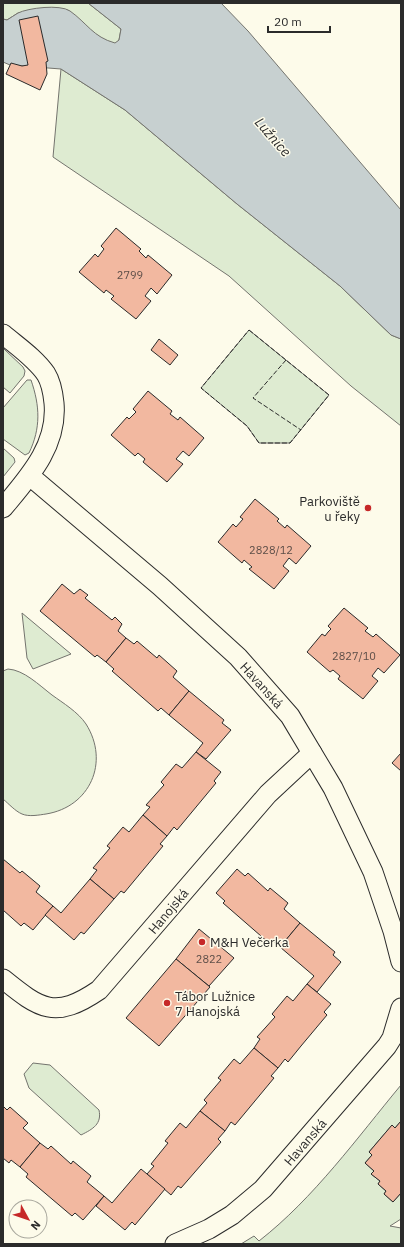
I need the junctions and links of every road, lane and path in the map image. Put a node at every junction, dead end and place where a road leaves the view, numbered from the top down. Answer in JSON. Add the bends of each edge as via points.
{"nodes":[{"id":1,"x":3,"y":334,"type":"edge"},
{"id":2,"x":30,"y":476,"type":"junction"},
{"id":3,"x":3,"y":508,"type":"edge"},
{"id":4,"x":312,"y":753,"type":"junction"},
{"id":5,"x":401,"y":962,"type":"edge"},
{"id":6,"x":3,"y":979,"type":"edge"},
{"id":7,"x":401,"y":1008,"type":"edge"},
{"id":8,"x":396,"y":1042,"type":"edge"},
{"id":9,"x":175,"y":1244,"type":"edge"}],
"edges":[{"from":1,"to":2,"type":"street","via":[[38,364],[46,374],[54,396],[51,437]]},
{"from":2,"to":3,"type":"street"},
{"from":2,"to":4,"type":"street","name":"Havanská","via":[[160,586],[238,657],[290,716]]},
{"from":4,"to":5,"type":"street","name":"Havanská","via":[[346,813],[373,872]]},
{"from":4,"to":6,"type":"street","name":"Hanojská","via":[[268,794],[98,990],[75,1004],[64,1008],[52,1008],[36,1004]]},
{"from":7,"to":8,"type":"street","name":"Havanská"},
{"from":8,"to":9,"type":"street","name":"Havanská","via":[[387,1046],[263,1189],[232,1215],[209,1229]]}]}
